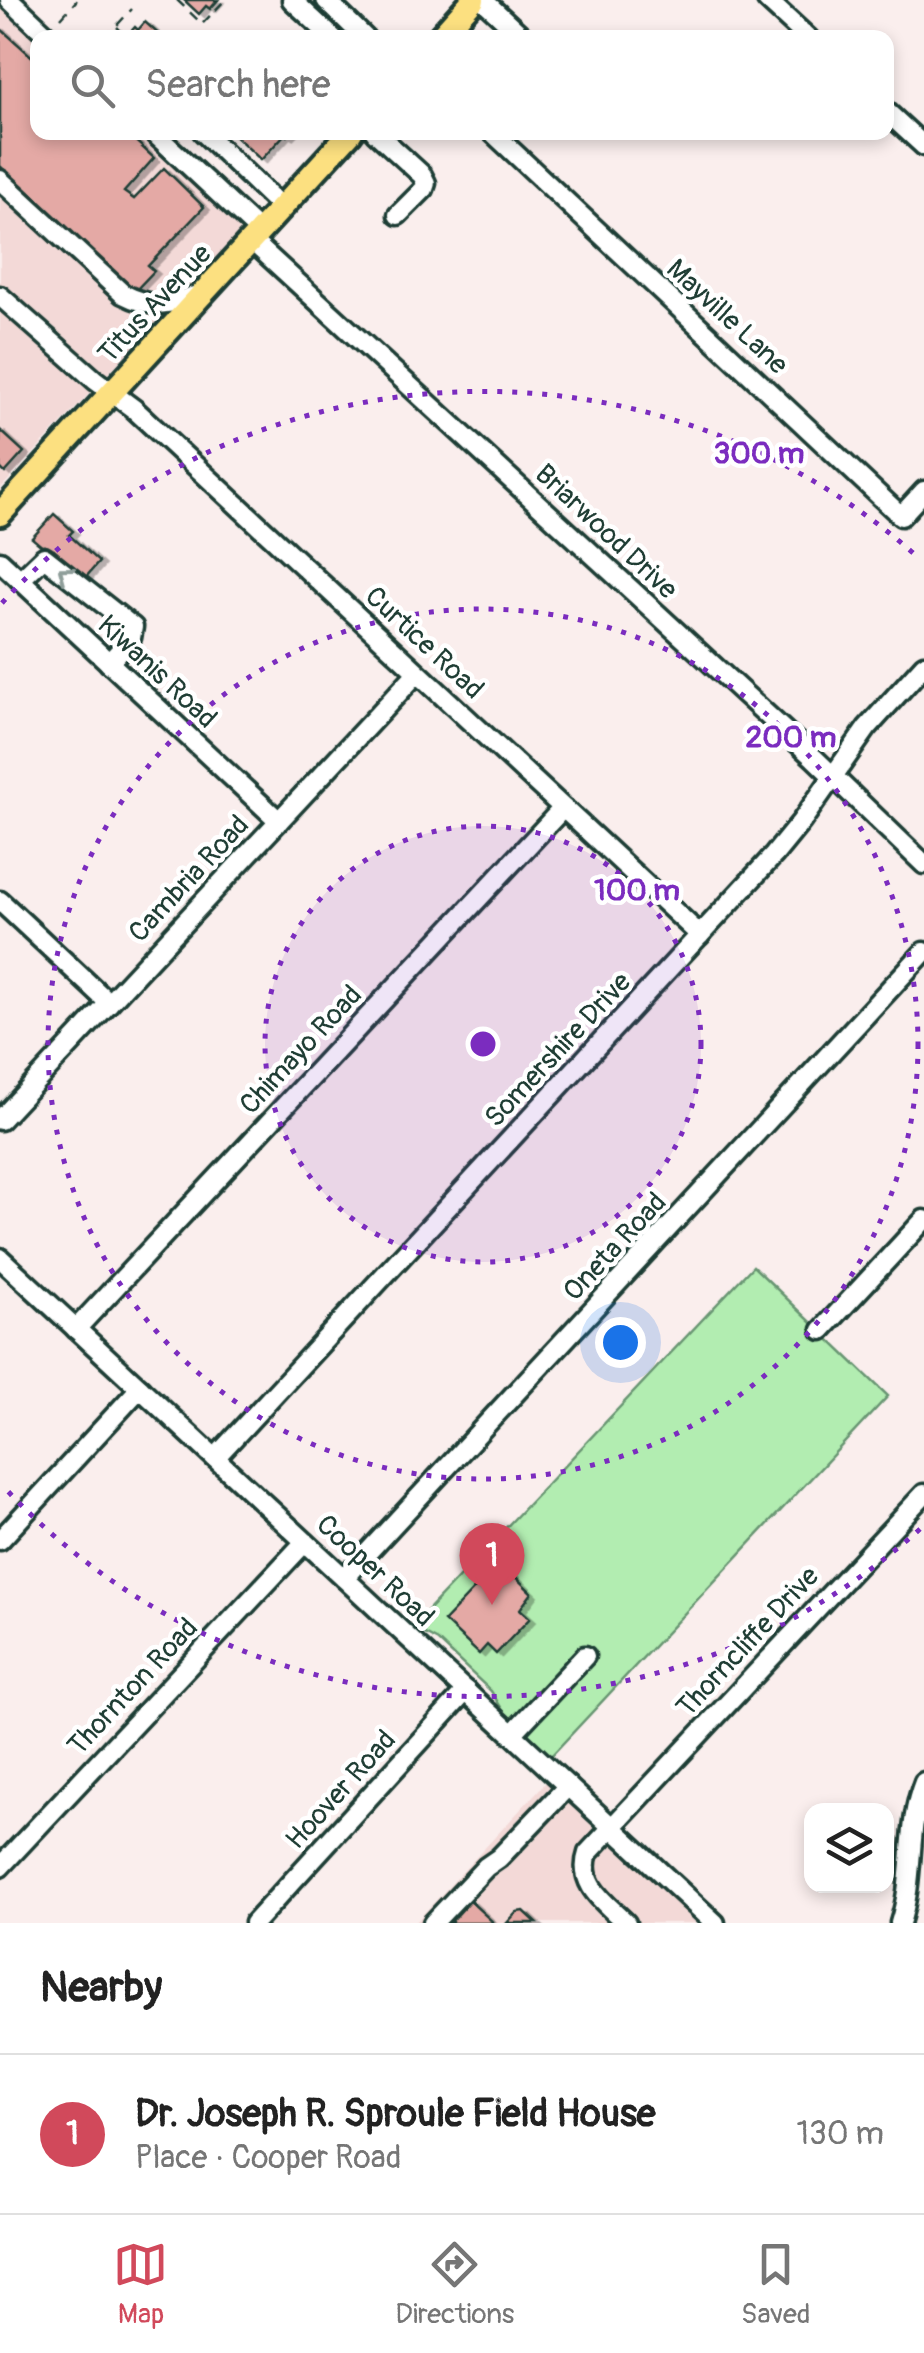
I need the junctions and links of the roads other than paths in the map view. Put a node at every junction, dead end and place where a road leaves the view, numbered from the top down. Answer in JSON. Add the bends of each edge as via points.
{"nodes":[{"id":1,"x":10,"y":0,"type":"edge"},
{"id":2,"x":292,"y":0,"type":"edge"},
{"id":3,"x":326,"y":0,"type":"edge"},
{"id":4,"x":473,"y":0,"type":"edge"},
{"id":5,"x":483,"y":0,"type":"edge"},
{"id":6,"x":767,"y":0,"type":"edge"},
{"id":7,"x":42,"y":30,"type":"edge"},
{"id":8,"x":324,"y":30,"type":"edge"},
{"id":9,"x":357,"y":30,"type":"edge"},
{"id":10,"x":445,"y":30,"type":"edge"},
{"id":11,"x":515,"y":30,"type":"edge"},
{"id":12,"x":799,"y":30,"type":"edge"},
{"id":13,"x":894,"y":118,"type":"edge"},
{"id":14,"x":161,"y":140,"type":"edge"},
{"id":15,"x":211,"y":140,"type":"edge"},
{"id":16,"x":344,"y":140,"type":"edge"},
{"id":17,"x":384,"y":140,"type":"edge"},
{"id":18,"x":501,"y":140,"type":"edge"},
{"id":19,"x":924,"y":146,"type":"edge"},
{"id":20,"x":0,"y":180,"type":"edge"},
{"id":21,"x":282,"y":208,"type":"junction"},
{"id":22,"x":398,"y":216,"type":"dead end"},
{"id":23,"x":256,"y":236,"type":"junction"},
{"id":24,"x":204,"y":293,"type":"junction"},
{"id":25,"x":0,"y":296,"type":"edge"},
{"id":26,"x":112,"y":392,"type":"junction"},
{"id":27,"x":924,"y":491,"type":"edge"},
{"id":28,"x":0,"y":514,"type":"edge"},
{"id":29,"x":0,"y":561,"type":"edge"},
{"id":30,"x":20,"y":580,"type":"junction"},
{"id":31,"x":109,"y":663,"type":"junction"},
{"id":32,"x":924,"y":665,"type":"edge"},
{"id":33,"x":417,"y":673,"type":"junction"},
{"id":34,"x":833,"y":778,"type":"junction"},
{"id":35,"x":563,"y":808,"type":"junction"},
{"id":36,"x":279,"y":821,"type":"junction"},
{"id":37,"x":924,"y":864,"type":"edge"},
{"id":38,"x":0,"y":902,"type":"edge"},
{"id":39,"x":700,"y":934,"type":"junction"},
{"id":40,"x":924,"y":952,"type":"edge"},
{"id":41,"x":109,"y":1003,"type":"junction"},
{"id":42,"x":0,"y":1120,"type":"edge"},
{"id":43,"x":924,"y":1220,"type":"edge"},
{"id":44,"x":0,"y":1258,"type":"edge"},
{"id":45,"x":76,"y":1329,"type":"junction"},
{"id":46,"x":822,"y":1330,"type":"dead end"},
{"id":47,"x":140,"y":1388,"type":"junction"},
{"id":48,"x":215,"y":1458,"type":"junction"},
{"id":49,"x":924,"y":1494,"type":"edge"},
{"id":50,"x":0,"y":1540,"type":"edge"},
{"id":51,"x":305,"y":1542,"type":"junction"},
{"id":52,"x":344,"y":1578,"type":"junction"},
{"id":53,"x":585,"y":1656,"type":"dead end"},
{"id":54,"x":466,"y":1692,"type":"junction"},
{"id":55,"x":512,"y":1734,"type":"junction"},
{"id":56,"x":924,"y":1782,"type":"edge"},
{"id":57,"x":568,"y":1786,"type":"junction"},
{"id":58,"x":610,"y":1826,"type":"junction"},
{"id":59,"x":0,"y":1868,"type":"edge"},
{"id":60,"x":254,"y":1923,"type":"edge"},
{"id":61,"x":433,"y":1923,"type":"edge"},
{"id":62,"x":626,"y":1923,"type":"edge"},
{"id":63,"x":715,"y":1923,"type":"edge"},
{"id":64,"x":900,"y":1923,"type":"edge"}],
"edges":[{"from":1,"to":7,"type":"street"},
{"from":2,"to":8,"type":"street"},
{"from":3,"to":9,"type":"street"},
{"from":4,"to":10,"type":"main road"},
{"from":5,"to":11,"type":"street"},
{"from":6,"to":12,"type":"street"},
{"from":13,"to":19,"type":"street"},
{"from":14,"to":23,"type":"street","name":"Briarwood Drive"},
{"from":15,"to":21,"type":"street"},
{"from":16,"to":21,"type":"main road","name":"Titus Avenue"},
{"from":17,"to":22,"type":"street","via":[[426,183]]},
{"from":18,"to":27,"type":"street","name":"Mayville Lane","via":[[901,516]]},
{"from":20,"to":24,"type":"street","via":[[123,294],[160,305]]},
{"from":21,"to":23,"type":"main road","name":"Titus Avenue"},
{"from":23,"to":24,"type":"main road","name":"Titus Avenue"},
{"from":23,"to":34,"type":"street","name":"Briarwood Drive"},
{"from":24,"to":26,"type":"main road","name":"Titus Avenue"},
{"from":25,"to":26,"type":"street","name":"Curtice Road"},
{"from":26,"to":28,"type":"main road","name":"Titus Avenue"},
{"from":26,"to":33,"type":"street","name":"Curtice Road"},
{"from":29,"to":30,"type":"street","name":"Kiwanis Road"},
{"from":30,"to":31,"type":"street","name":"Kiwanis Road"},
{"from":31,"to":30,"type":"street","one_way":true,"via":[[131,638],[132,627],[44,557]]},
{"from":31,"to":36,"type":"street","name":"Kiwanis Road"},
{"from":32,"to":34,"type":"street","name":"Somershire Drive"},
{"from":33,"to":35,"type":"street","name":"Curtice Road"},
{"from":33,"to":36,"type":"street","name":"Cambria Road"},
{"from":34,"to":37,"type":"street","name":"Briarwood Drive"},
{"from":34,"to":39,"type":"street","name":"Somershire Drive","via":[[774,855]]},
{"from":35,"to":39,"type":"street","name":"Curtice Road"},
{"from":35,"to":45,"type":"street","name":"Chimayo Road"},
{"from":36,"to":41,"type":"street","name":"Cambria Road"},
{"from":38,"to":41,"type":"street"},
{"from":39,"to":48,"type":"street","name":"Somershire Drive"},
{"from":40,"to":52,"type":"street","name":"Oneta Road"},
{"from":41,"to":42,"type":"street","name":"Cambria Road"},
{"from":43,"to":46,"type":"street"},
{"from":44,"to":45,"type":"street","name":"Cooper Road"},
{"from":45,"to":47,"type":"street","name":"Cooper Road"},
{"from":47,"to":48,"type":"street","name":"Cooper Road"},
{"from":47,"to":50,"type":"street"},
{"from":48,"to":51,"type":"street","name":"Cooper Road"},
{"from":49,"to":58,"type":"street","name":"Thorncliffe Drive"},
{"from":51,"to":52,"type":"street","name":"Cooper Road"},
{"from":51,"to":59,"type":"street","name":"Thornton Road"},
{"from":52,"to":54,"type":"street","name":"Cooper Road"},
{"from":53,"to":55,"type":"street"},
{"from":54,"to":55,"type":"street","name":"Cooper Road"},
{"from":54,"to":60,"type":"street","name":"Hoover Road"},
{"from":55,"to":57,"type":"street","name":"Cooper Road"},
{"from":56,"to":64,"type":"street"},
{"from":57,"to":58,"type":"street","name":"Cooper Road"},
{"from":57,"to":61,"type":"street"},
{"from":58,"to":62,"type":"street","name":"Thorncliffe Drive","via":[[584,1865],[591,1890]]},
{"from":58,"to":63,"type":"street","name":"Cooper Road"}]}
